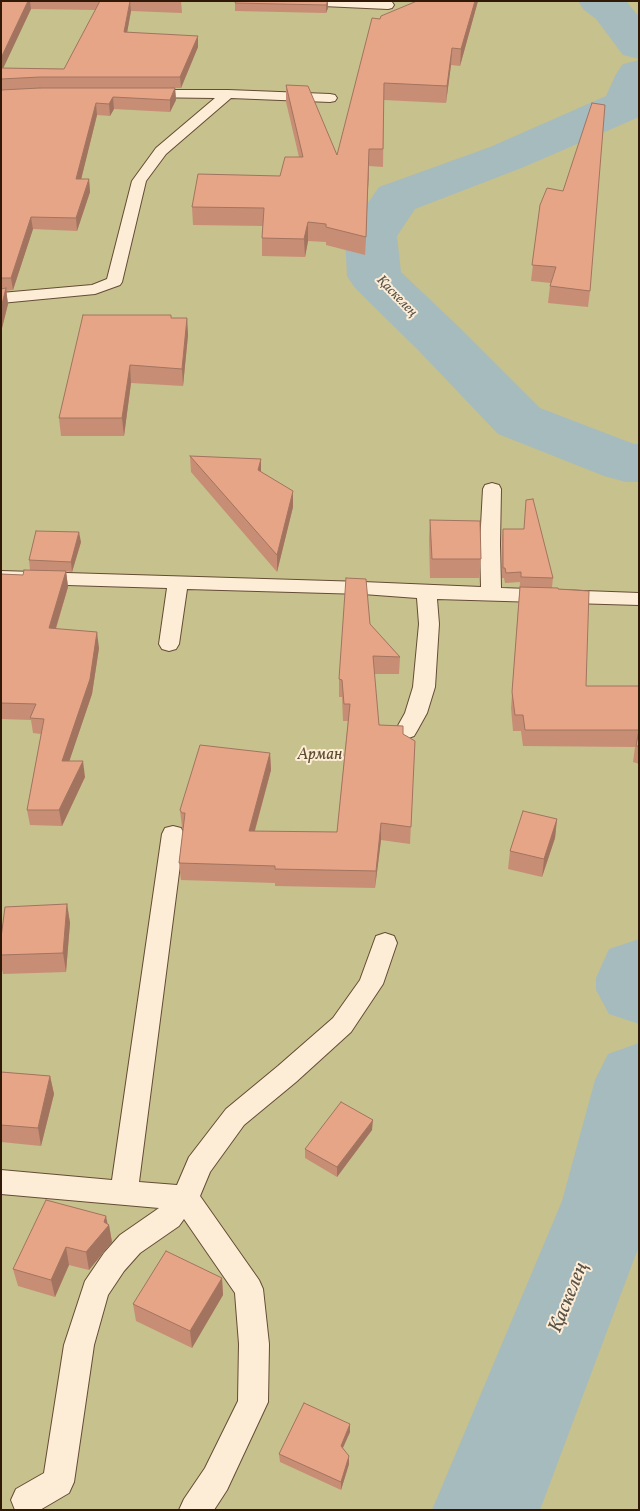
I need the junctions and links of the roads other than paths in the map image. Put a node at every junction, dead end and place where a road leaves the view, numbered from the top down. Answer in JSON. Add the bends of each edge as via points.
{"nodes":[{"id":1,"x":301,"y":1,"type":"edge"},
{"id":2,"x":388,"y":4,"type":"dead end"},
{"id":3,"x":135,"y":94,"type":"edge"},
{"id":4,"x":228,"y":94,"type":"junction"},
{"id":5,"x":330,"y":98,"type":"dead end"},
{"id":6,"x":1,"y":298,"type":"edge"},
{"id":7,"x":492,"y":489,"type":"dead end"},
{"id":8,"x":1,"y":577,"type":"edge"},
{"id":9,"x":178,"y":582,"type":"junction"},
{"id":10,"x":427,"y":592,"type":"junction"},
{"id":11,"x":490,"y":594,"type":"junction"},
{"id":12,"x":639,"y":599,"type":"edge"},
{"id":13,"x":169,"y":644,"type":"dead end"},
{"id":14,"x":406,"y":731,"type":"dead end"},
{"id":15,"x":173,"y":834,"type":"dead end"},
{"id":16,"x":385,"y":943,"type":"dead end"},
{"id":17,"x":1,"y":1182,"type":"edge"},
{"id":18,"x":124,"y":1192,"type":"junction"},
{"id":19,"x":186,"y":1198,"type":"junction"},
{"id":20,"x":27,"y":1500,"type":"dead end"},
{"id":21,"x":195,"y":1510,"type":"edge"}],
"edges":[{"from":1,"to":2,"type":"street"},
{"from":3,"to":4,"type":"street"},
{"from":4,"to":5,"type":"street"},
{"from":4,"to":6,"type":"street","via":[[161,151],[139,181],[114,282],[95,289]]},
{"from":7,"to":11,"type":"street"},
{"from":8,"to":9,"type":"street"},
{"from":9,"to":10,"type":"street"},
{"from":9,"to":13,"type":"street"},
{"from":10,"to":11,"type":"street"},
{"from":10,"to":14,"type":"street","via":[[429,624],[424,687],[416,713]]},
{"from":11,"to":12,"type":"street"},
{"from":15,"to":18,"type":"street"},
{"from":16,"to":19,"type":"street","via":[[371,984],[342,1025],[235,1116],[200,1165]]},
{"from":17,"to":18,"type":"street"},
{"from":18,"to":19,"type":"street"},
{"from":19,"to":20,"type":"street","via":[[169,1217],[130,1244],[95,1290],[79,1345],[58,1482]]},
{"from":19,"to":21,"type":"street","via":[[249,1289],[254,1344],[253,1402],[216,1479]]}]}
